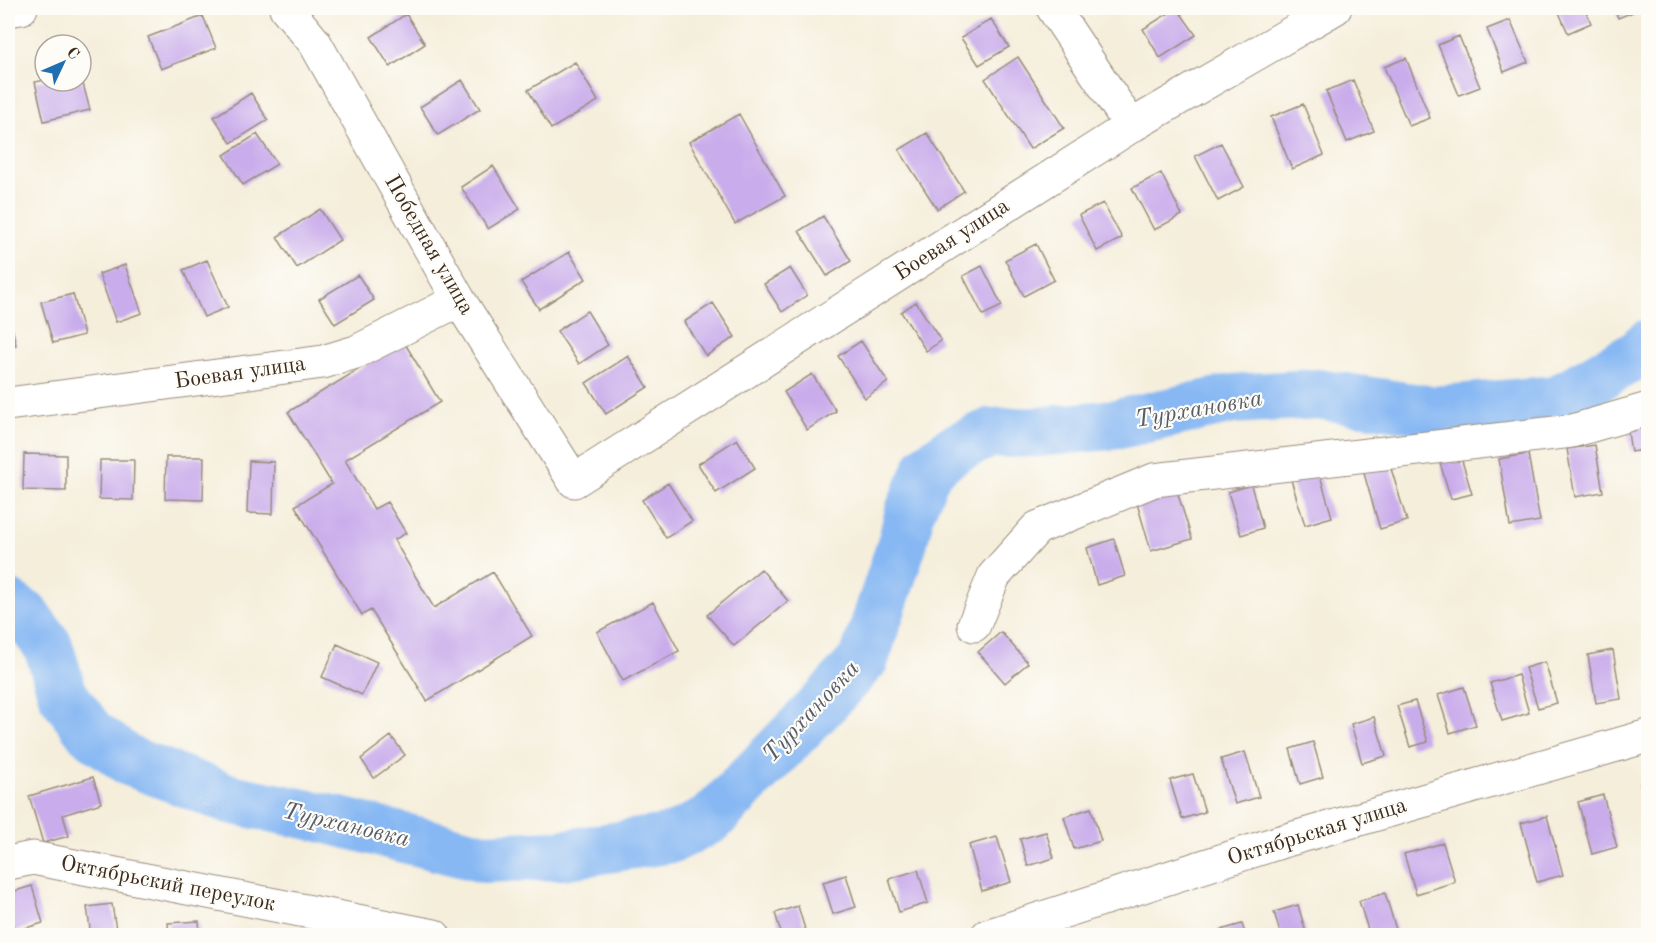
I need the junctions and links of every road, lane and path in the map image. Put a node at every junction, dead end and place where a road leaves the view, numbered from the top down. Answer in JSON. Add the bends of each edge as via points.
{"nodes":[{"id":1,"x":21,"y":8,"type":"edge"},
{"id":2,"x":286,"y":8,"type":"edge"},
{"id":3,"x":1053,"y":8,"type":"edge"},
{"id":4,"x":1335,"y":8,"type":"edge"},
{"id":5,"x":8,"y":10,"type":"edge"},
{"id":6,"x":1131,"y":126,"type":"junction"},
{"id":7,"x":459,"y":300,"type":"junction"},
{"id":8,"x":8,"y":404,"type":"edge"},
{"id":9,"x":1648,"y":409,"type":"edge"},
{"id":10,"x":574,"y":481,"type":"joint"},
{"id":11,"x":974,"y":625,"type":"dead end"},
{"id":12,"x":1648,"y":736,"type":"edge"},
{"id":13,"x":8,"y":863,"type":"edge"},
{"id":14,"x":434,"y":936,"type":"edge"},
{"id":15,"x":987,"y":936,"type":"edge"}],
"edges":[{"from":1,"to":5,"type":"street"},
{"from":2,"to":7,"type":"street","name":"Победная улица","via":[[315,44]]},
{"from":3,"to":6,"type":"street"},
{"from":4,"to":6,"type":"street","name":"Боевая улица"},
{"from":6,"to":10,"type":"street","name":"Боевая улица"},
{"from":7,"to":8,"type":"street","name":"Боевая улица","via":[[356,352],[323,362]]},
{"from":7,"to":10,"type":"street","name":"Победная улица"},
{"from":9,"to":11,"type":"street","via":[[1572,431],[1154,480],[1037,528],[994,576]]},
{"from":12,"to":15,"type":"street","name":"Октябрьская улица","via":[[1280,842]]},
{"from":13,"to":14,"type":"street","name":"Октябрьский переулок","via":[[33,858]]}]}
